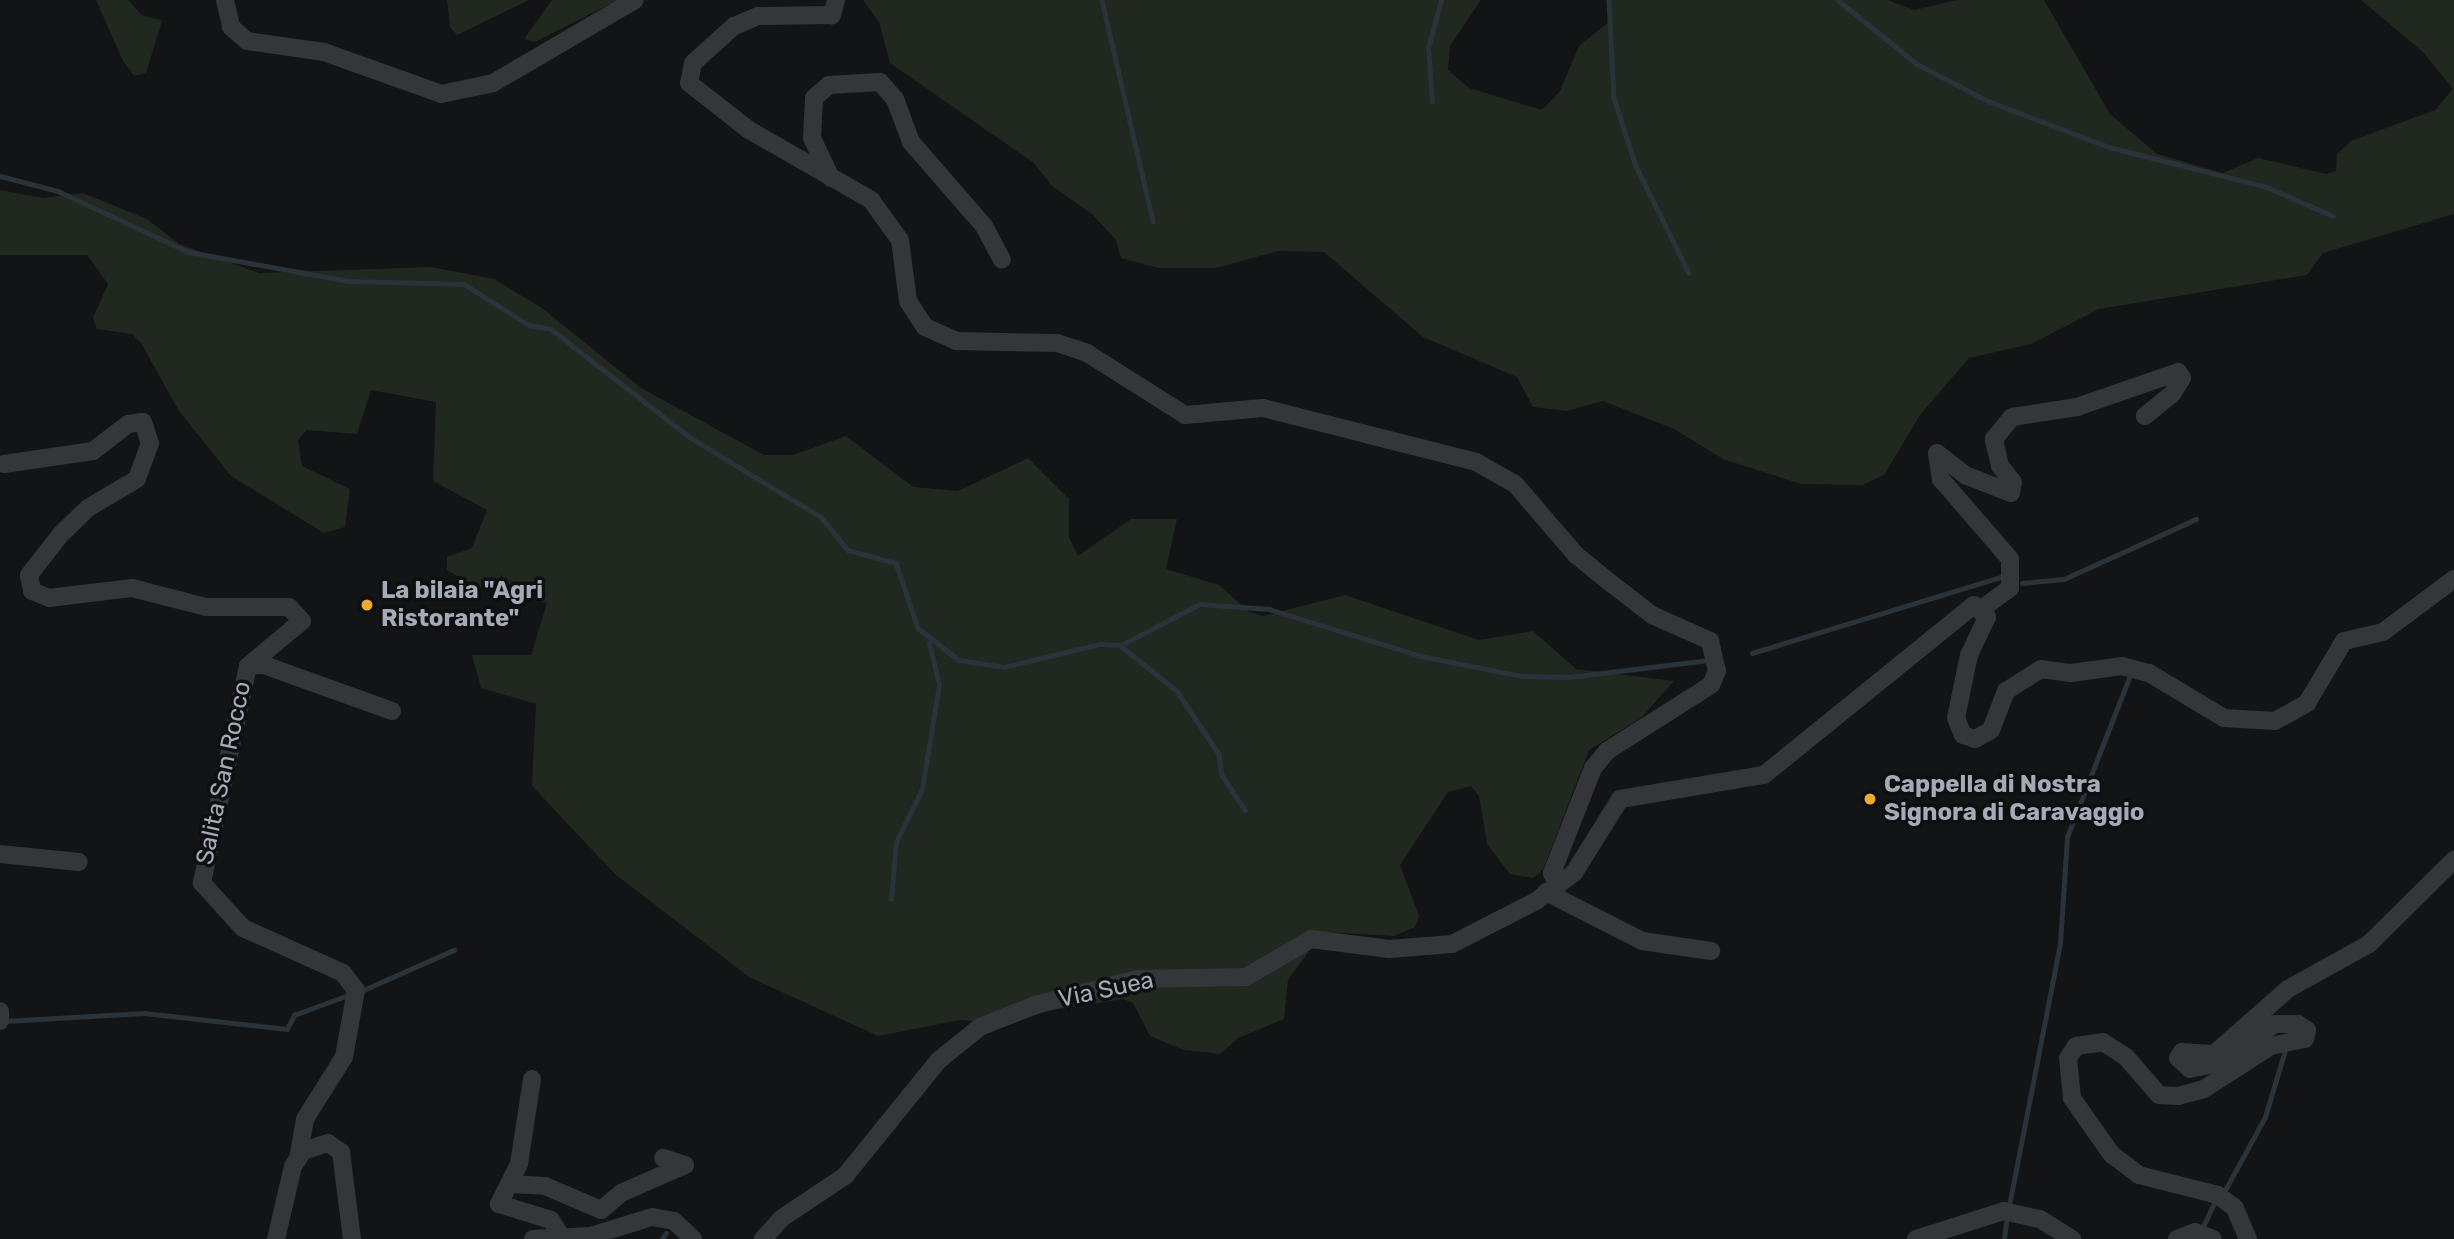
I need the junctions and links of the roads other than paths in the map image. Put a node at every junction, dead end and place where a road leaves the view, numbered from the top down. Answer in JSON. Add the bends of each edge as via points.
{"nodes":[{"id":1,"x":225,"y":0,"type":"edge"},
{"id":2,"x":635,"y":0,"type":"edge"},
{"id":3,"x":836,"y":0,"type":"edge"},
{"id":4,"x":831,"y":178,"type":"junction"},
{"id":5,"x":1002,"y":260,"type":"dead end"},
{"id":6,"x":2145,"y":416,"type":"dead end"},
{"id":7,"x":4,"y":464,"type":"dead end"},
{"id":8,"x":2454,"y":579,"type":"edge"},
{"id":9,"x":1984,"y":607,"type":"junction"},
{"id":10,"x":248,"y":666,"type":"junction"},
{"id":11,"x":392,"y":711,"type":"dead end"},
{"id":12,"x":0,"y":854,"type":"edge"},
{"id":13,"x":2454,"y":860,"type":"edge"},
{"id":14,"x":79,"y":862,"type":"dead end"},
{"id":15,"x":1551,"y":889,"type":"junction"},
{"id":16,"x":1711,"y":951,"type":"dead end"},
{"id":17,"x":0,"y":1011,"type":"edge"},
{"id":18,"x":0,"y":1021,"type":"edge"},
{"id":19,"x":532,"y":1079,"type":"dead end"},
{"id":20,"x":663,"y":1158,"type":"dead end"},
{"id":21,"x":298,"y":1159,"type":"junction"},
{"id":22,"x":509,"y":1184,"type":"junction"},
{"id":23,"x":561,"y":1236,"type":"junction"},
{"id":24,"x":276,"y":1239,"type":"edge"},
{"id":25,"x":352,"y":1239,"type":"edge"},
{"id":26,"x":533,"y":1239,"type":"edge"},
{"id":27,"x":693,"y":1239,"type":"edge"},
{"id":28,"x":764,"y":1239,"type":"edge"},
{"id":29,"x":1916,"y":1239,"type":"edge"},
{"id":30,"x":2072,"y":1239,"type":"edge"},
{"id":31,"x":2177,"y":1239,"type":"edge"},
{"id":32,"x":2213,"y":1239,"type":"edge"},
{"id":33,"x":2248,"y":1239,"type":"edge"}],
"edges":[{"from":1,"to":2,"type":"street","via":[[230,27],[247,41],[324,52],[441,94],[493,83]]},
{"from":3,"to":4,"type":"street","via":[[832,15],[758,16],[734,26],[693,63],[687,78],[730,117]]},
{"from":4,"to":5,"type":"street","via":[[812,138],[814,98],[829,85],[880,82],[895,99],[911,142],[984,226]]},
{"from":4,"to":15,"type":"street","via":[[871,200],[894,229],[904,257],[908,301],[941,337],[1057,343],[1087,353],[1185,415],[1263,408],[1476,462],[1515,484],[1576,555],[1632,600],[1710,641],[1717,671],[1711,685],[1607,751],[1592,768],[1552,873]]},
{"from":6,"to":9,"type":"street","name":"Via Suea","via":[[2172,394],[2182,378],[2178,372],[2077,407],[2012,417],[1994,439],[2000,466],[2013,482],[2011,494],[1965,475],[1937,453],[1941,479],[2010,559],[2010,588]]},
{"from":7,"to":10,"type":"street","name":"Salita San Rocco","via":[[93,451],[128,424],[143,422],[150,443],[137,479],[88,509],[61,534],[29,575],[32,591],[49,598],[132,588],[206,607],[270,606],[299,614],[301,628]]},
{"from":8,"to":9,"type":"street","via":[[2383,632],[2344,641],[2299,711],[2263,723],[2224,718],[2137,669],[2041,668],[2006,691],[1987,735],[1969,738],[1956,718],[1969,655],[1987,617]]},
{"from":9,"to":15,"type":"street","name":"Via Suea","via":[[1971,606],[1764,775],[1620,799],[1574,873]]},
{"from":10,"to":11,"type":"street","name":"Salita San Rocco","via":[[264,665]]},
{"from":10,"to":21,"type":"street","name":"Salita San Rocco","via":[[202,883],[243,928],[343,972],[356,990],[344,1057],[305,1119]]},
{"from":12,"to":14,"type":"street"},
{"from":13,"to":33,"type":"street","via":[[2370,944],[2288,989],[2214,1055],[2182,1052],[2178,1058],[2190,1069],[2216,1064],[2275,1024],[2298,1024],[2307,1030],[2305,1039],[2271,1046],[2204,1089],[2178,1096],[2159,1095],[2126,1057],[2103,1042],[2076,1046],[2068,1058],[2072,1098],[2112,1155],[2139,1175],[2218,1195],[2235,1208]]},
{"from":15,"to":16,"type":"street","via":[[1642,941]]},
{"from":15,"to":28,"type":"street","name":"Via Suea","via":[[1452,944],[1428,950],[1311,939],[1246,977],[1138,979],[1035,1005],[981,1027],[939,1060],[845,1176],[782,1218]]},
{"from":17,"to":18,"type":"street"},
{"from":19,"to":22,"type":"street","via":[[520,1164]]},
{"from":20,"to":22,"type":"street","via":[[685,1165],[621,1193],[601,1210],[545,1186]]},
{"from":21,"to":24,"type":"street"},
{"from":21,"to":25,"type":"street","via":[[316,1144],[337,1144]]},
{"from":22,"to":23,"type":"street","via":[[499,1204],[551,1220]]},
{"from":23,"to":26,"type":"street"},
{"from":23,"to":27,"type":"street","via":[[590,1236],[652,1217],[674,1221]]},
{"from":29,"to":30,"type":"street","via":[[2004,1210],[2040,1219]]},
{"from":31,"to":32,"type":"street","via":[[2195,1232]]}]}
